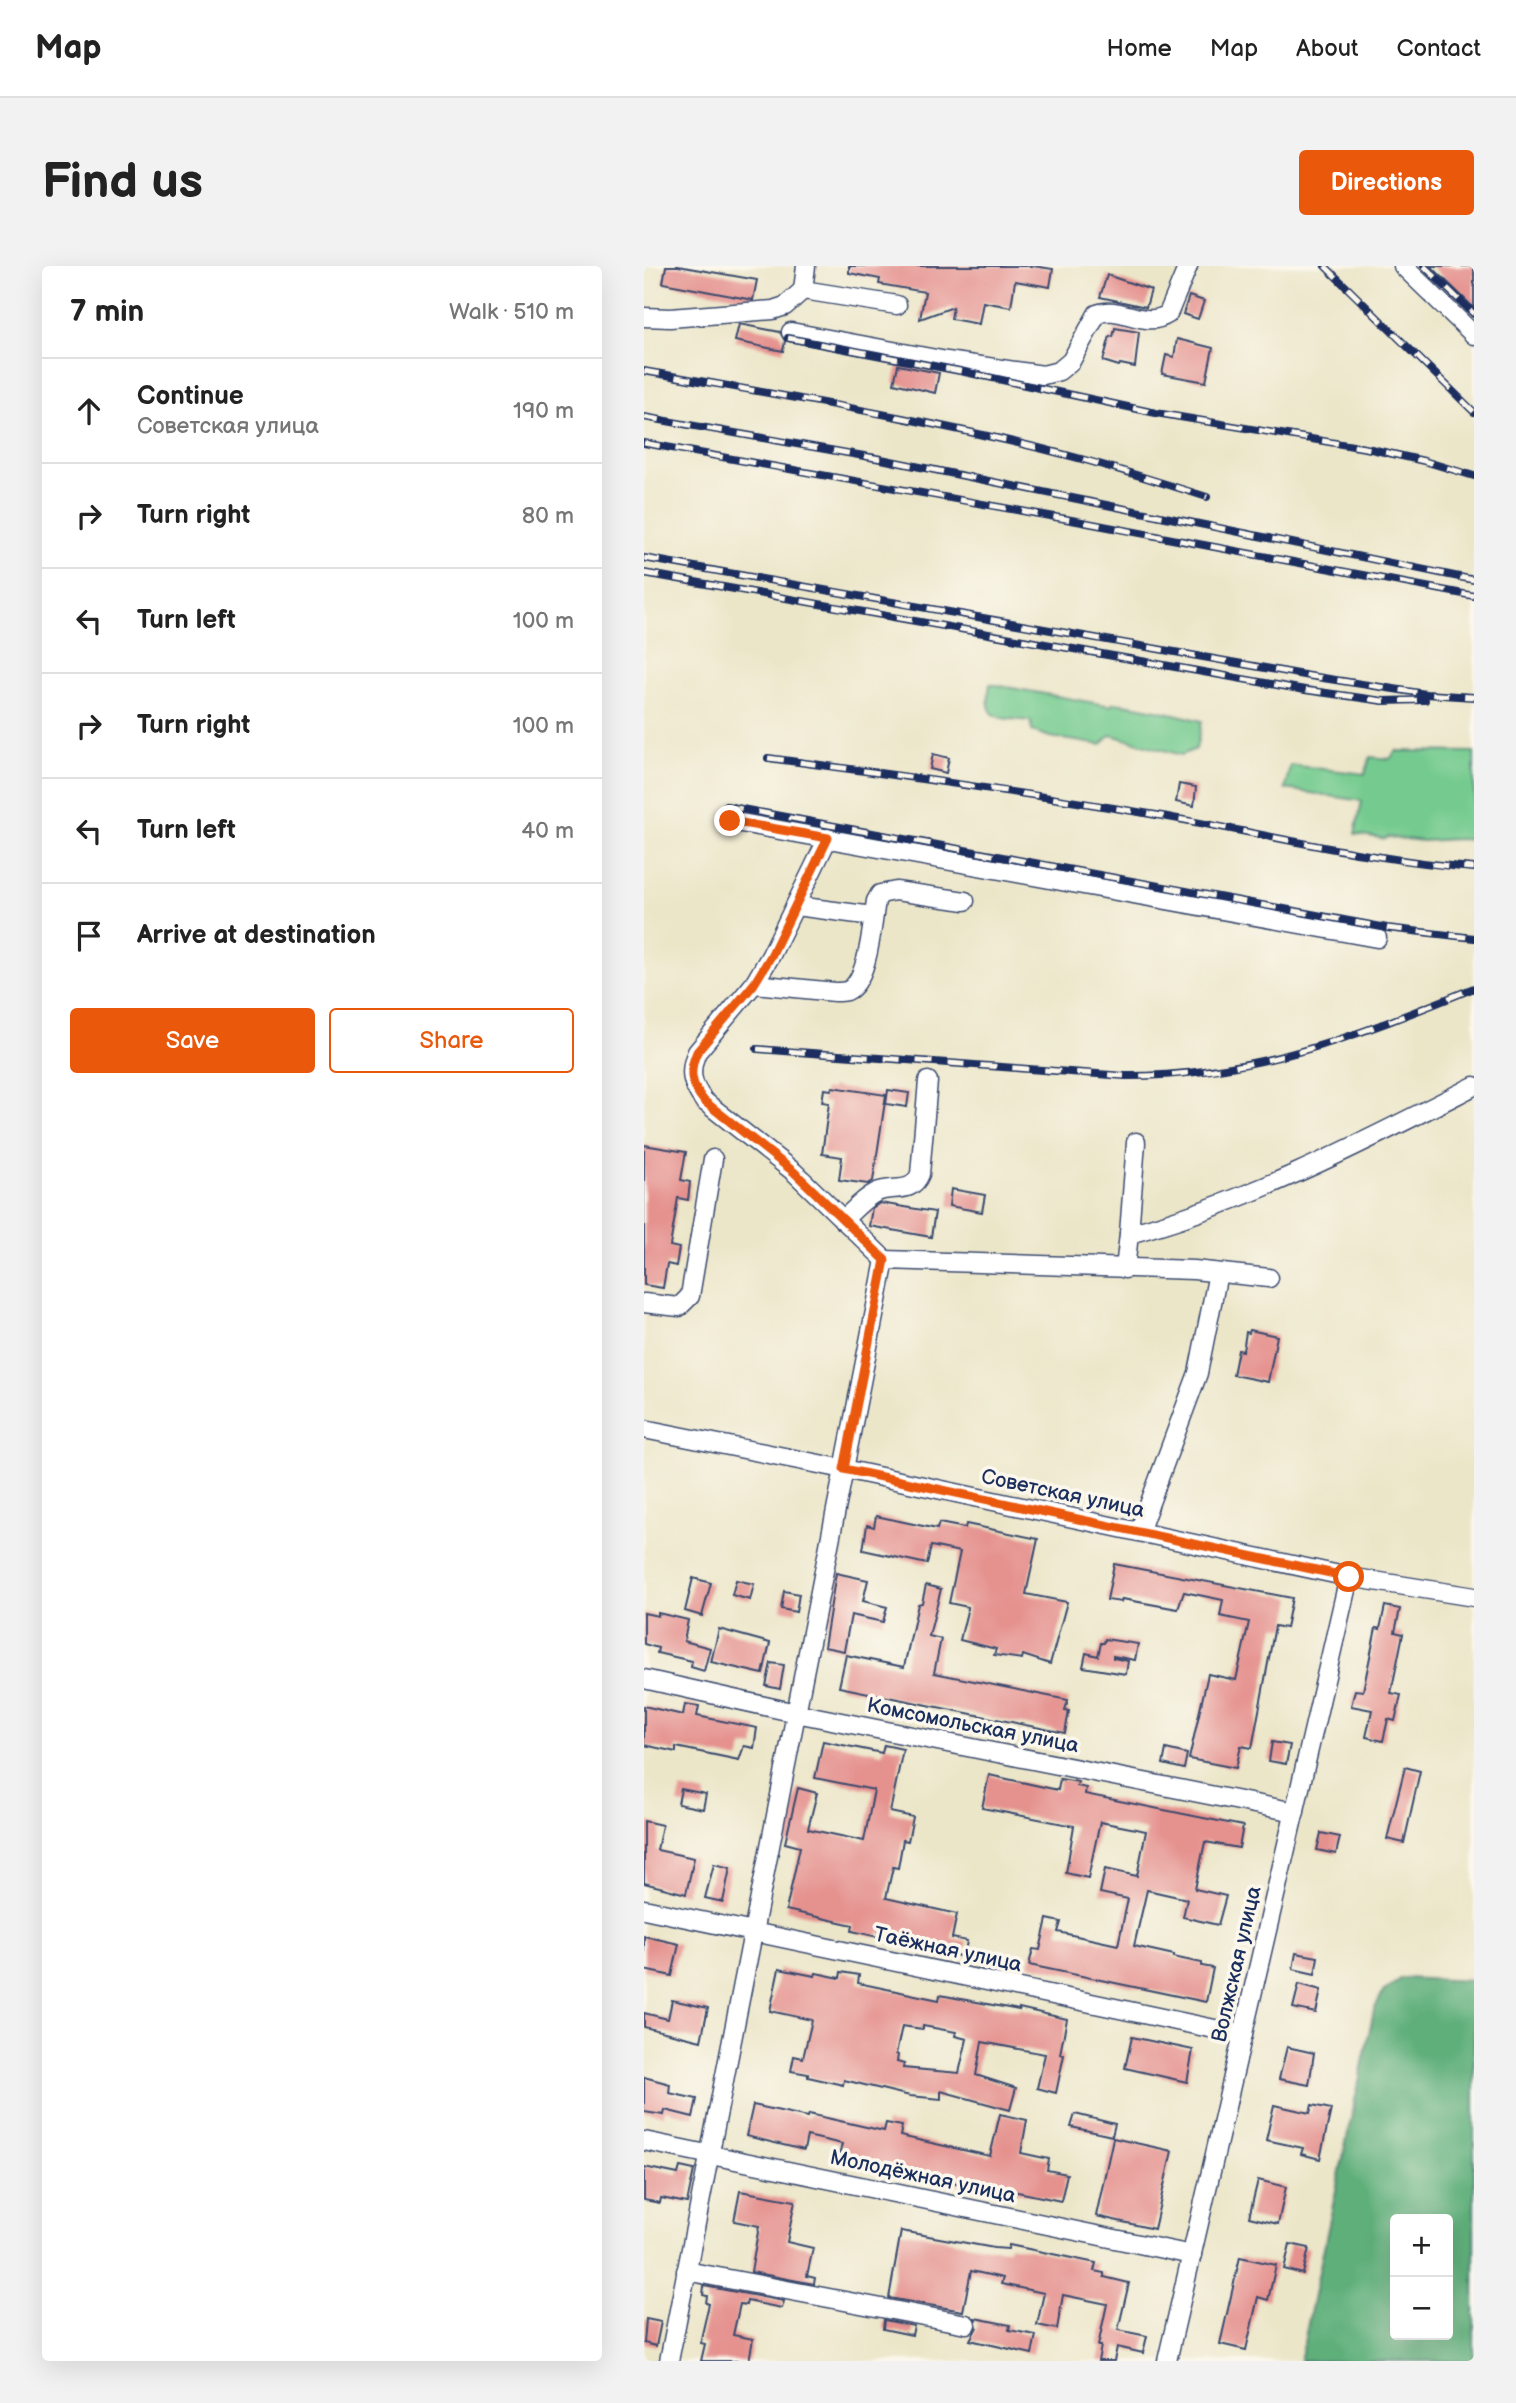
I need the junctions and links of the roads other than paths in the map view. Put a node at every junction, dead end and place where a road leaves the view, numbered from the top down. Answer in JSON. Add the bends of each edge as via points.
{"nodes":[{"id":1,"x":806,"y":266,"type":"edge"},
{"id":2,"x":1188,"y":266,"type":"edge"},
{"id":3,"x":1403,"y":266,"type":"edge"},
{"id":4,"x":803,"y":290,"type":"junction"},
{"id":5,"x":897,"y":305,"type":"dead end"},
{"id":6,"x":644,"y":317,"type":"edge"},
{"id":7,"x":791,"y":332,"type":"dead end"},
{"id":8,"x":1474,"y":335,"type":"edge"},
{"id":9,"x":730,"y":821,"type":"dead end"},
{"id":10,"x":828,"y":838,"type":"junction"},
{"id":11,"x":965,"y":901,"type":"dead end"},
{"id":12,"x":796,"y":906,"type":"junction"},
{"id":13,"x":873,"y":916,"type":"junction"},
{"id":14,"x":1377,"y":938,"type":"dead end"},
{"id":15,"x":754,"y":984,"type":"junction"},
{"id":16,"x":928,"y":1081,"type":"dead end"},
{"id":17,"x":1474,"y":1086,"type":"edge"},
{"id":18,"x":1136,"y":1142,"type":"dead end"},
{"id":19,"x":713,"y":1159,"type":"dead end"},
{"id":20,"x":843,"y":1220,"type":"junction"},
{"id":21,"x":1129,"y":1234,"type":"junction"},
{"id":22,"x":885,"y":1260,"type":"junction"},
{"id":23,"x":1125,"y":1269,"type":"junction"},
{"id":24,"x":1218,"y":1273,"type":"junction"},
{"id":25,"x":1269,"y":1278,"type":"dead end"},
{"id":26,"x":644,"y":1303,"type":"edge"},
{"id":27,"x":644,"y":1429,"type":"edge"},
{"id":28,"x":844,"y":1469,"type":"junction"},
{"id":29,"x":1139,"y":1532,"type":"junction"},
{"id":30,"x":1349,"y":1577,"type":"junction"},
{"id":31,"x":1474,"y":1597,"type":"edge"},
{"id":32,"x":644,"y":1679,"type":"edge"},
{"id":33,"x":796,"y":1713,"type":"junction"},
{"id":34,"x":1295,"y":1812,"type":"junction"},
{"id":35,"x":644,"y":1909,"type":"edge"},
{"id":36,"x":752,"y":1931,"type":"junction"},
{"id":37,"x":1243,"y":2035,"type":"junction"},
{"id":38,"x":644,"y":2141,"type":"edge"},
{"id":39,"x":708,"y":2155,"type":"junction"},
{"id":40,"x":1192,"y":2255,"type":"junction"},
{"id":41,"x":686,"y":2271,"type":"junction"},
{"id":42,"x":966,"y":2324,"type":"dead end"},
{"id":43,"x":669,"y":2361,"type":"edge"},
{"id":44,"x":1167,"y":2361,"type":"edge"}],
"edges":[{"from":1,"to":4,"type":"street"},
{"from":2,"to":7,"type":"street","via":[[1168,313],[1152,320],[1107,311],[1097,314],[1071,361],[1052,374],[959,363]]},
{"from":3,"to":8,"type":"street"},
{"from":4,"to":5,"type":"street"},
{"from":4,"to":6,"type":"street","via":[[773,310]]},
{"from":9,"to":10,"type":"street"},
{"from":10,"to":12,"type":"street"},
{"from":10,"to":14,"type":"street"},
{"from":11,"to":13,"type":"street","via":[[888,891],[880,894]]},
{"from":12,"to":13,"type":"street"},
{"from":12,"to":15,"type":"street"},
{"from":13,"to":15,"type":"street","via":[[863,972],[848,990]]},
{"from":15,"to":20,"type":"street","via":[[697,1052],[691,1065],[695,1089]]},
{"from":16,"to":20,"type":"street","via":[[917,1182],[876,1192]]},
{"from":17,"to":21,"type":"street","via":[[1313,1167],[1233,1200]]},
{"from":18,"to":21,"type":"street"},
{"from":19,"to":26,"type":"street","via":[[690,1296],[678,1307]]},
{"from":20,"to":22,"type":"street"},
{"from":21,"to":23,"type":"street"},
{"from":22,"to":23,"type":"street"},
{"from":22,"to":28,"type":"street"},
{"from":23,"to":24,"type":"street"},
{"from":24,"to":25,"type":"street"},
{"from":24,"to":29,"type":"street","via":[[1198,1373]]},
{"from":27,"to":28,"type":"street","name":"Советская улица"},
{"from":28,"to":29,"type":"street","name":"Советская улица"},
{"from":28,"to":33,"type":"street"},
{"from":29,"to":30,"type":"street","name":"Советская улица"},
{"from":30,"to":31,"type":"street","name":"Советская улица"},
{"from":30,"to":34,"type":"street","name":"Волжская улица"},
{"from":32,"to":33,"type":"street","name":"Комсомольская улица"},
{"from":33,"to":34,"type":"street","name":"Комсомольская улица"},
{"from":33,"to":36,"type":"street"},
{"from":34,"to":37,"type":"street","name":"Волжская улица"},
{"from":35,"to":36,"type":"street","name":"Таёжная улица"},
{"from":36,"to":37,"type":"street","name":"Таёжная улица"},
{"from":36,"to":39,"type":"street"},
{"from":37,"to":40,"type":"street","name":"Волжская улица"},
{"from":38,"to":39,"type":"street","name":"Молодёжная улица"},
{"from":39,"to":40,"type":"street","name":"Молодёжная улица"},
{"from":39,"to":41,"type":"street"},
{"from":40,"to":44,"type":"street","name":"Волжская улица"},
{"from":41,"to":42,"type":"street"},
{"from":41,"to":43,"type":"street"}]}
